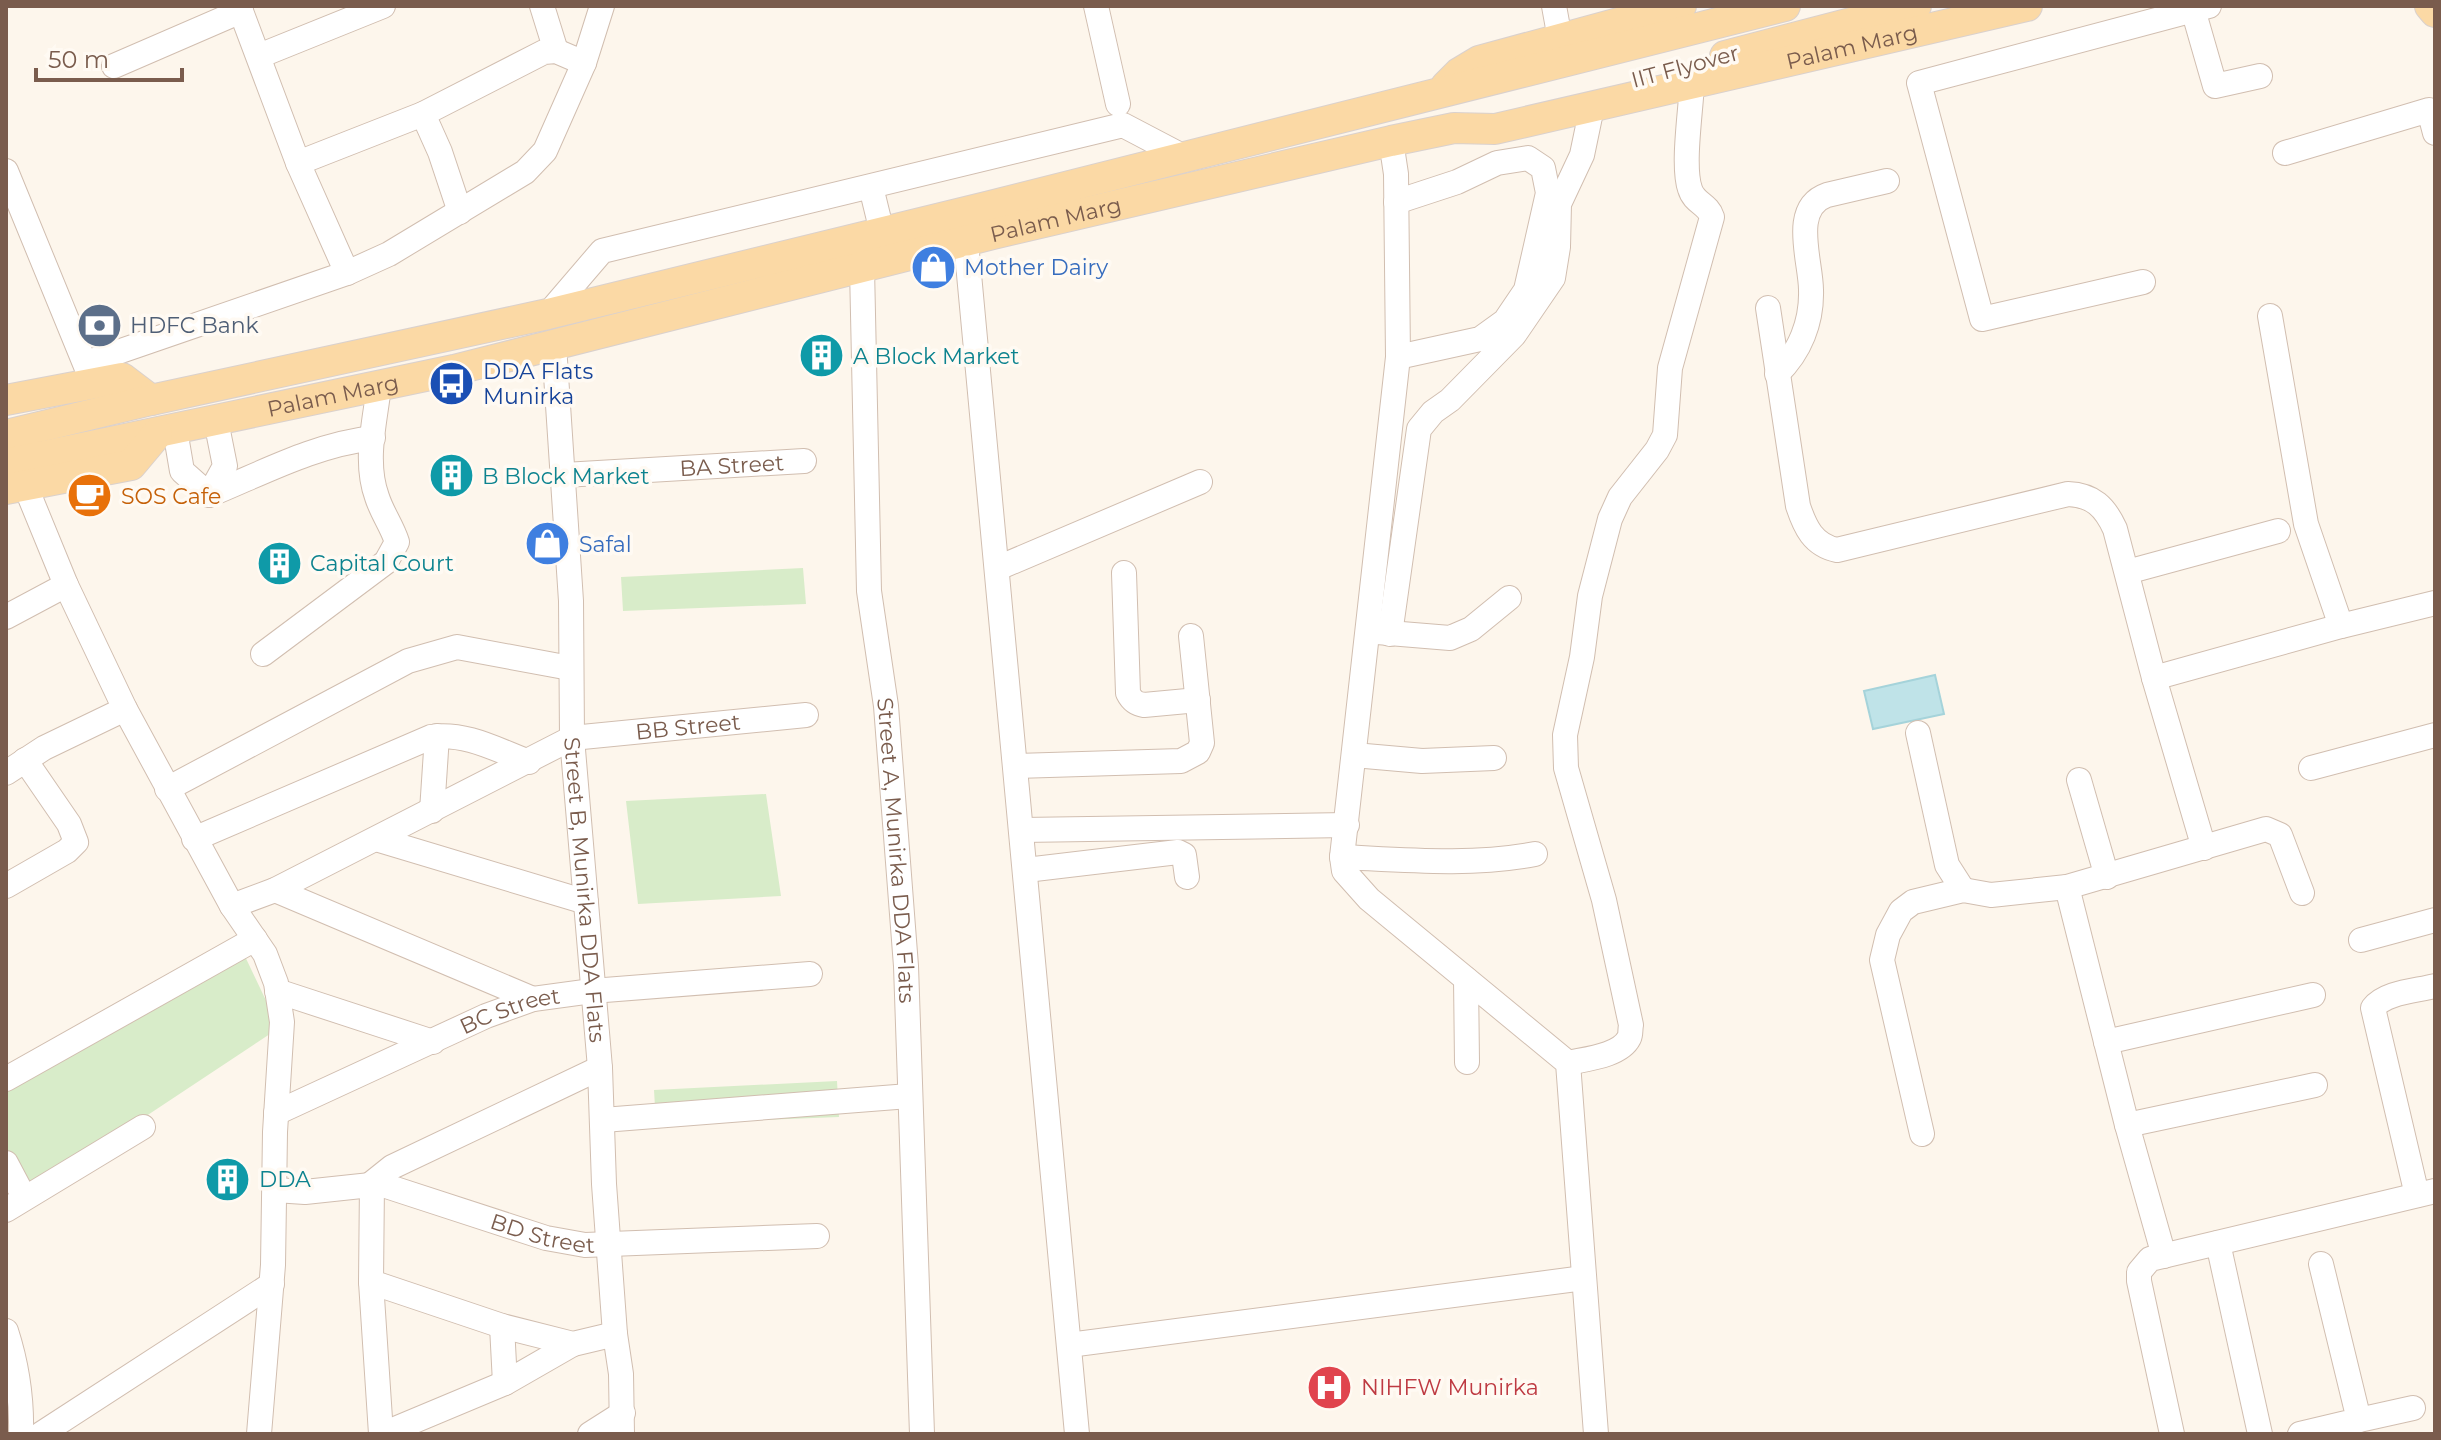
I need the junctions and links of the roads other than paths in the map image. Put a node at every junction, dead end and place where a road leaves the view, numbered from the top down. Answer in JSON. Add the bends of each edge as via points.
{"nodes":[{"id":1,"x":383,"y":6,"type":"edge"},
{"id":2,"x":542,"y":6,"type":"edge"},
{"id":3,"x":602,"y":6,"type":"edge"},
{"id":4,"x":1096,"y":6,"type":"edge"},
{"id":5,"x":1554,"y":6,"type":"edge"},
{"id":6,"x":1785,"y":6,"type":"edge"},
{"id":7,"x":1916,"y":6,"type":"edge"},
{"id":8,"x":2027,"y":6,"type":"edge"},
{"id":9,"x":2430,"y":6,"type":"edge"},
{"id":10,"x":2198,"y":7,"type":"edge"},
{"id":11,"x":1664,"y":8,"type":"edge"},
{"id":12,"x":240,"y":9,"type":"edge"},
{"id":13,"x":2435,"y":12,"type":"edge"},
{"id":14,"x":1560,"y":39,"type":"junction"},
{"id":15,"x":556,"y":51,"type":"junction"},
{"id":16,"x":259,"y":56,"type":"junction"},
{"id":17,"x":584,"y":63,"type":"junction"},
{"id":18,"x":114,"y":66,"type":"dead end"},
{"id":19,"x":2260,"y":76,"type":"dead end"},
{"id":20,"x":1692,"y":83,"type":"junction"},
{"id":21,"x":1439,"y":93,"type":"junction"},
{"id":22,"x":1118,"y":104,"type":"dead end"},
{"id":23,"x":1592,"y":107,"type":"junction"},
{"id":24,"x":423,"y":114,"type":"junction"},
{"id":25,"x":1454,"y":128,"type":"junction"},
{"id":26,"x":2435,"y":133,"type":"edge"},
{"id":27,"x":1391,"y":141,"type":"junction"},
{"id":28,"x":2285,"y":153,"type":"dead end"},
{"id":29,"x":1184,"y":157,"type":"junction"},
{"id":30,"x":298,"y":163,"type":"junction"},
{"id":31,"x":6,"y":171,"type":"edge"},
{"id":32,"x":1887,"y":181,"type":"dead end"},
{"id":33,"x":871,"y":187,"type":"junction"},
{"id":34,"x":1396,"y":202,"type":"junction"},
{"id":35,"x":460,"y":212,"type":"junction"},
{"id":36,"x":882,"y":232,"type":"junction"},
{"id":37,"x":966,"y":242,"type":"junction"},
{"id":38,"x":862,"y":268,"type":"junction"},
{"id":39,"x":347,"y":273,"type":"junction"},
{"id":40,"x":2143,"y":282,"type":"dead end"},
{"id":41,"x":1768,"y":308,"type":"dead end"},
{"id":42,"x":548,"y":314,"type":"junction"},
{"id":43,"x":2270,"y":316,"type":"dead end"},
{"id":44,"x":554,"y":345,"type":"junction"},
{"id":45,"x":1398,"y":357,"type":"junction"},
{"id":46,"x":89,"y":373,"type":"junction"},
{"id":47,"x":1777,"y":374,"type":"junction"},
{"id":48,"x":379,"y":386,"type":"junction"},
{"id":49,"x":6,"y":400,"type":"edge"},
{"id":50,"x":151,"y":400,"type":"junction"},
{"id":51,"x":216,"y":421,"type":"junction"},
{"id":52,"x":166,"y":432,"type":"junction"},
{"id":53,"x":6,"y":435,"type":"edge"},
{"id":54,"x":373,"y":438,"type":"junction"},
{"id":55,"x":41,"y":442,"type":"junction"},
{"id":56,"x":804,"y":461,"type":"dead end"},
{"id":57,"x":564,"y":475,"type":"junction"},
{"id":58,"x":12,"y":479,"type":"edge"},
{"id":59,"x":1200,"y":482,"type":"dead end"},
{"id":60,"x":209,"y":495,"type":"junction"},
{"id":61,"x":2278,"y":531,"type":"dead end"},
{"id":62,"x":998,"y":568,"type":"junction"},
{"id":63,"x":2127,"y":572,"type":"junction"},
{"id":64,"x":1124,"y":573,"type":"dead end"},
{"id":65,"x":66,"y":585,"type":"junction"},
{"id":66,"x":1509,"y":598,"type":"dead end"},
{"id":67,"x":2435,"y":603,"type":"edge"},
{"id":68,"x":6,"y":617,"type":"edge"},
{"id":69,"x":2341,"y":626,"type":"junction"},
{"id":70,"x":1379,"y":633,"type":"junction"},
{"id":71,"x":1191,"y":636,"type":"dead end"},
{"id":72,"x":263,"y":654,"type":"dead end"},
{"id":73,"x":570,"y":668,"type":"junction"},
{"id":74,"x":2154,"y":678,"type":"junction"},
{"id":75,"x":1198,"y":700,"type":"junction"},
{"id":76,"x":125,"y":709,"type":"junction"},
{"id":77,"x":806,"y":715,"type":"dead end"},
{"id":78,"x":1918,"y":733,"type":"dead end"},
{"id":79,"x":2435,"y":735,"type":"edge"},
{"id":80,"x":437,"y":736,"type":"junction"},
{"id":81,"x":572,"y":738,"type":"junction"},
{"id":82,"x":1354,"y":755,"type":"junction"},
{"id":83,"x":1494,"y":758,"type":"dead end"},
{"id":84,"x":529,"y":762,"type":"junction"},
{"id":85,"x":15,"y":766,"type":"edge"},
{"id":86,"x":1016,"y":766,"type":"junction"},
{"id":87,"x":2311,"y":768,"type":"dead end"},
{"id":88,"x":2079,"y":780,"type":"dead end"},
{"id":89,"x":167,"y":789,"type":"junction"},
{"id":90,"x":432,"y":811,"type":"junction"},
{"id":91,"x":1347,"y":825,"type":"junction"},
{"id":92,"x":1022,"y":830,"type":"junction"},
{"id":93,"x":194,"y":839,"type":"junction"},
{"id":94,"x":376,"y":839,"type":"junction"},
{"id":95,"x":2204,"y":848,"type":"junction"},
{"id":96,"x":1535,"y":854,"type":"dead end"},
{"id":97,"x":1342,"y":857,"type":"junction"},
{"id":98,"x":1026,"y":870,"type":"junction"},
{"id":99,"x":1187,"y":877,"type":"dead end"},
{"id":100,"x":2107,"y":877,"type":"junction"},
{"id":101,"x":6,"y":886,"type":"edge"},
{"id":102,"x":2067,"y":887,"type":"junction"},
{"id":103,"x":275,"y":890,"type":"junction"},
{"id":104,"x":1963,"y":890,"type":"junction"},
{"id":105,"x":2302,"y":893,"type":"dead end"},
{"id":106,"x":586,"y":902,"type":"junction"},
{"id":107,"x":232,"y":906,"type":"junction"},
{"id":108,"x":2435,"y":920,"type":"edge"},
{"id":109,"x":255,"y":939,"type":"junction"},
{"id":110,"x":2361,"y":940,"type":"dead end"},
{"id":111,"x":810,"y":974,"type":"dead end"},
{"id":112,"x":1466,"y":979,"type":"junction"},
{"id":113,"x":2435,"y":986,"type":"edge"},
{"id":114,"x":277,"y":991,"type":"junction"},
{"id":115,"x":592,"y":991,"type":"junction"},
{"id":116,"x":2313,"y":995,"type":"dead end"},
{"id":117,"x":533,"y":999,"type":"junction"},
{"id":118,"x":433,"y":1042,"type":"junction"},
{"id":119,"x":2106,"y":1042,"type":"junction"},
{"id":120,"x":1467,"y":1062,"type":"dead end"},
{"id":121,"x":1568,"y":1063,"type":"junction"},
{"id":122,"x":600,"y":1068,"type":"junction"},
{"id":123,"x":6,"y":1079,"type":"edge"},
{"id":124,"x":2315,"y":1085,"type":"dead end"},
{"id":125,"x":909,"y":1096,"type":"junction"},
{"id":126,"x":276,"y":1113,"type":"junction"},
{"id":127,"x":603,"y":1120,"type":"junction"},
{"id":128,"x":2127,"y":1125,"type":"junction"},
{"id":129,"x":143,"y":1127,"type":"dead end"},
{"id":130,"x":1922,"y":1134,"type":"dead end"},
{"id":131,"x":6,"y":1163,"type":"edge"},
{"id":132,"x":372,"y":1183,"type":"junction"},
{"id":133,"x":275,"y":1190,"type":"junction"},
{"id":134,"x":2426,"y":1193,"type":"edge"},
{"id":135,"x":15,"y":1203,"type":"edge"},
{"id":136,"x":817,"y":1236,"type":"dead end"},
{"id":137,"x":2218,"y":1243,"type":"junction"},
{"id":138,"x":608,"y":1244,"type":"junction"},
{"id":139,"x":2164,"y":1256,"type":"junction"},
{"id":140,"x":2321,"y":1264,"type":"dead end"},
{"id":141,"x":1584,"y":1278,"type":"junction"},
{"id":142,"x":371,"y":1282,"type":"junction"},
{"id":143,"x":272,"y":1284,"type":"junction"},
{"id":144,"x":502,"y":1326,"type":"junction"},
{"id":145,"x":6,"y":1331,"type":"edge"},
{"id":146,"x":615,"y":1334,"type":"junction"},
{"id":147,"x":573,"y":1344,"type":"junction"},
{"id":148,"x":1069,"y":1345,"type":"junction"},
{"id":149,"x":505,"y":1383,"type":"junction"},
{"id":150,"x":2413,"y":1408,"type":"dead end"},
{"id":151,"x":2359,"y":1420,"type":"junction"},
{"id":152,"x":622,"y":1424,"type":"edge"},
{"id":153,"x":21,"y":1434,"type":"edge"},
{"id":154,"x":41,"y":1434,"type":"edge"},
{"id":155,"x":259,"y":1434,"type":"edge"},
{"id":156,"x":382,"y":1434,"type":"edge"},
{"id":157,"x":590,"y":1434,"type":"edge"},
{"id":158,"x":922,"y":1434,"type":"edge"},
{"id":159,"x":1077,"y":1434,"type":"edge"},
{"id":160,"x":1596,"y":1434,"type":"edge"},
{"id":161,"x":2172,"y":1434,"type":"edge"},
{"id":162,"x":2260,"y":1434,"type":"edge"},
{"id":163,"x":2300,"y":1434,"type":"edge"}],
"edges":[{"from":1,"to":16,"type":"street"},
{"from":2,"to":15,"type":"street"},
{"from":3,"to":17,"type":"street"},
{"from":4,"to":22,"type":"street"},
{"from":5,"to":14,"type":"street"},
{"from":6,"to":21,"type":"main road","name":"IIT Flyover"},
{"from":7,"to":25,"type":"main road","name":"IIT Flyover"},
{"from":8,"to":20,"type":"main road","name":"Palam Marg"},
{"from":9,"to":13,"type":"main road"},
{"from":10,"to":19,"type":"street","via":[[2215,86]]},
{"from":10,"to":40,"type":"street","via":[[1919,83],[1982,319]]},
{"from":11,"to":14,"type":"main road","name":"Palam Marg"},
{"from":12,"to":16,"type":"street"},
{"from":12,"to":18,"type":"street"},
{"from":14,"to":21,"type":"main road","name":"Palam Marg","via":[[1479,61]]},
{"from":15,"to":17,"type":"street"},
{"from":15,"to":24,"type":"street","via":[[544,52]]},
{"from":16,"to":30,"type":"street"},
{"from":17,"to":35,"type":"street","via":[[540,159]]},
{"from":20,"to":23,"type":"main road","name":"Palam Marg"},
{"from":20,"to":121,"type":"street","via":[[1688,177],[1693,196],[1712,217],[1670,368],[1665,435],[1610,519],[1565,735],[1566,768],[1604,900],[1631,1025],[1629,1038],[1620,1047]]},
{"from":21,"to":29,"type":"main road","name":"Palam Marg"},
{"from":23,"to":25,"type":"main road","name":"Palam Marg","via":[[1495,129]]},
{"from":23,"to":70,"type":"street","via":[[1582,155],[1559,204],[1553,278],[1514,335],[1419,429]]},
{"from":24,"to":30,"type":"street"},
{"from":24,"to":35,"type":"street"},
{"from":25,"to":27,"type":"main road","name":"Palam Marg"},
{"from":26,"to":28,"type":"street","via":[[2429,110]]},
{"from":27,"to":34,"type":"street"},
{"from":27,"to":37,"type":"main road","name":"Palam Marg"},
{"from":29,"to":33,"type":"street","via":[[1123,125]]},
{"from":29,"to":36,"type":"main road","name":"Palam Marg"},
{"from":30,"to":39,"type":"street"},
{"from":31,"to":46,"type":"street"},
{"from":32,"to":47,"type":"street","via":[[1818,198],[1810,208],[1805,230],[1810,305],[1798,349]]},
{"from":33,"to":36,"type":"street"},
{"from":33,"to":42,"type":"street","via":[[602,251]]},
{"from":34,"to":45,"type":"street"},
{"from":34,"to":45,"type":"street","via":[[1497,163],[1528,158],[1543,168],[1548,193],[1526,290],[1505,321],[1480,339]]},
{"from":35,"to":39,"type":"street"},
{"from":36,"to":42,"type":"main road","name":"Palam Marg"},
{"from":37,"to":38,"type":"main road","name":"Palam Marg"},
{"from":37,"to":62,"type":"street"},
{"from":38,"to":44,"type":"main road","name":"Palam Marg"},
{"from":38,"to":125,"type":"street","name":"Street A, Munirka DDA Flats","via":[[869,591],[891,768],[906,966]]},
{"from":39,"to":46,"type":"street"},
{"from":41,"to":47,"type":"street"},
{"from":42,"to":50,"type":"main road","name":"Palam Marg"},
{"from":43,"to":69,"type":"street","via":[[2306,524]]},
{"from":44,"to":48,"type":"main road","name":"Palam Marg"},
{"from":44,"to":57,"type":"street","name":"Street B, Munirka DDA Flats"},
{"from":45,"to":70,"type":"street"},
{"from":46,"to":49,"type":"main road"},
{"from":46,"to":50,"type":"main road","via":[[122,378]]},
{"from":47,"to":63,"type":"street","via":[[1798,506],[1804,524],[1825,547],[1837,550],[2082,494],[2109,515]]},
{"from":48,"to":51,"type":"main road","name":"Palam Marg"},
{"from":48,"to":54,"type":"street"},
{"from":50,"to":55,"type":"main road","name":"Palam Marg"},
{"from":51,"to":52,"type":"main road","name":"Palam Marg"},
{"from":51,"to":60,"type":"street","via":[[225,466]]},
{"from":52,"to":55,"type":"main road","name":"Palam Marg"},
{"from":52,"to":58,"type":"main road","via":[[131,465]]},
{"from":52,"to":60,"type":"street","via":[[182,471]]},
{"from":53,"to":55,"type":"main road"},
{"from":54,"to":60,"type":"street","via":[[318,450]]},
{"from":54,"to":72,"type":"street","via":[[372,478],[397,542],[392,554]]},
{"from":55,"to":58,"type":"main road"},
{"from":56,"to":57,"type":"street","name":"BA Street"},
{"from":57,"to":73,"type":"street","name":"Street B, Munirka DDA Flats"},
{"from":58,"to":65,"type":"street"},
{"from":59,"to":62,"type":"street"},
{"from":61,"to":63,"type":"street"},
{"from":62,"to":86,"type":"street"},
{"from":63,"to":74,"type":"street"},
{"from":64,"to":75,"type":"street","via":[[1131,699],[1144,705]]},
{"from":65,"to":68,"type":"street"},
{"from":65,"to":76,"type":"street"},
{"from":66,"to":70,"type":"street","via":[[1450,638]]},
{"from":67,"to":69,"type":"street"},
{"from":69,"to":74,"type":"street"},
{"from":70,"to":82,"type":"street"},
{"from":71,"to":75,"type":"street"},
{"from":73,"to":81,"type":"street","name":"Street B, Munirka DDA Flats"},
{"from":73,"to":89,"type":"street","via":[[457,647],[408,661]]},
{"from":74,"to":95,"type":"street"},
{"from":75,"to":86,"type":"street","via":[[1202,743],[1198,752],[1181,761]]},
{"from":76,"to":85,"type":"street"},
{"from":76,"to":89,"type":"street"},
{"from":77,"to":81,"type":"street","name":"BB Street"},
{"from":78,"to":104,"type":"street","via":[[1947,865]]},
{"from":79,"to":87,"type":"street"},
{"from":80,"to":84,"type":"street","via":[[469,739]]},
{"from":80,"to":90,"type":"street"},
{"from":80,"to":93,"type":"street"},
{"from":81,"to":84,"type":"street"},
{"from":81,"to":106,"type":"street","name":"Street B, Munirka DDA Flats"},
{"from":82,"to":83,"type":"street","via":[[1422,761]]},
{"from":82,"to":91,"type":"street"},
{"from":84,"to":90,"type":"street"},
{"from":85,"to":101,"type":"street","via":[[69,824],[76,842]]},
{"from":86,"to":92,"type":"street"},
{"from":88,"to":100,"type":"street"},
{"from":89,"to":93,"type":"street"},
{"from":90,"to":94,"type":"street"},
{"from":91,"to":92,"type":"street"},
{"from":91,"to":97,"type":"street"},
{"from":92,"to":98,"type":"street"},
{"from":93,"to":107,"type":"street"},
{"from":94,"to":103,"type":"street"},
{"from":94,"to":106,"type":"street"},
{"from":95,"to":100,"type":"street"},
{"from":95,"to":105,"type":"street","via":[[2273,830],[2280,835]]},
{"from":96,"to":97,"type":"street","via":[[1458,861]]},
{"from":97,"to":112,"type":"street","via":[[1344,871],[1361,891]]},
{"from":98,"to":99,"type":"street","via":[[1178,852],[1184,855]]},
{"from":98,"to":148,"type":"street"},
{"from":100,"to":102,"type":"street"},
{"from":102,"to":104,"type":"street","via":[[1991,895]]},
{"from":102,"to":119,"type":"street"},
{"from":103,"to":107,"type":"street"},
{"from":103,"to":117,"type":"street"},
{"from":104,"to":130,"type":"street","via":[[1913,902],[1901,911],[1882,960]]},
{"from":106,"to":115,"type":"street","name":"Street B, Munirka DDA Flats"},
{"from":107,"to":109,"type":"street"},
{"from":108,"to":110,"type":"street"},
{"from":109,"to":114,"type":"street"},
{"from":109,"to":123,"type":"street"},
{"from":111,"to":115,"type":"street","name":"BC Street"},
{"from":112,"to":120,"type":"street"},
{"from":112,"to":121,"type":"street"},
{"from":113,"to":134,"type":"street","via":[[2378,1001],[2373,1008]]},
{"from":114,"to":118,"type":"street"},
{"from":114,"to":126,"type":"street","via":[[282,1022]]},
{"from":115,"to":117,"type":"street","name":"BC Street"},
{"from":115,"to":122,"type":"street","name":"Street B, Munirka DDA Flats"},
{"from":116,"to":119,"type":"street"},
{"from":117,"to":118,"type":"street","name":"BC Street"},
{"from":118,"to":126,"type":"street","name":"BC Street"},
{"from":119,"to":128,"type":"street"},
{"from":121,"to":141,"type":"street"},
{"from":122,"to":127,"type":"street","name":"Street B, Munirka DDA Flats"},
{"from":122,"to":132,"type":"street","via":[[392,1167]]},
{"from":124,"to":128,"type":"street"},
{"from":125,"to":127,"type":"street"},
{"from":125,"to":158,"type":"street","name":"Street A, Munirka DDA Flats"},
{"from":126,"to":133,"type":"street"},
{"from":127,"to":138,"type":"street","name":"Street B, Munirka DDA Flats"},
{"from":128,"to":139,"type":"street"},
{"from":129,"to":135,"type":"street"},
{"from":131,"to":135,"type":"street"},
{"from":132,"to":133,"type":"street","name":"BD Street","via":[[305,1192]]},
{"from":132,"to":138,"type":"street","name":"BD Street","via":[[546,1238]]},
{"from":132,"to":142,"type":"street"},
{"from":133,"to":143,"type":"street"},
{"from":134,"to":137,"type":"street"},
{"from":136,"to":138,"type":"street","name":"BD Street"},
{"from":137,"to":139,"type":"street"},
{"from":137,"to":162,"type":"street"},
{"from":138,"to":146,"type":"street","name":"Street B, Munirka DDA Flats"},
{"from":139,"to":161,"type":"street","via":[[2150,1259],[2139,1272],[2139,1281]]},
{"from":140,"to":151,"type":"street"},
{"from":141,"to":148,"type":"street"},
{"from":141,"to":160,"type":"street"},
{"from":142,"to":144,"type":"street"},
{"from":142,"to":156,"type":"street"},
{"from":143,"to":154,"type":"street"},
{"from":143,"to":155,"type":"street"},
{"from":144,"to":147,"type":"street"},
{"from":144,"to":149,"type":"street"},
{"from":145,"to":153,"type":"street","via":[[22,1407]]},
{"from":146,"to":147,"type":"street"},
{"from":146,"to":152,"type":"street","name":"Street B, Munirka DDA Flats"},
{"from":147,"to":149,"type":"street"},
{"from":148,"to":159,"type":"street"},
{"from":149,"to":156,"type":"street"},
{"from":150,"to":151,"type":"street"},
{"from":151,"to":163,"type":"street"},
{"from":152,"to":157,"type":"street"}]}
